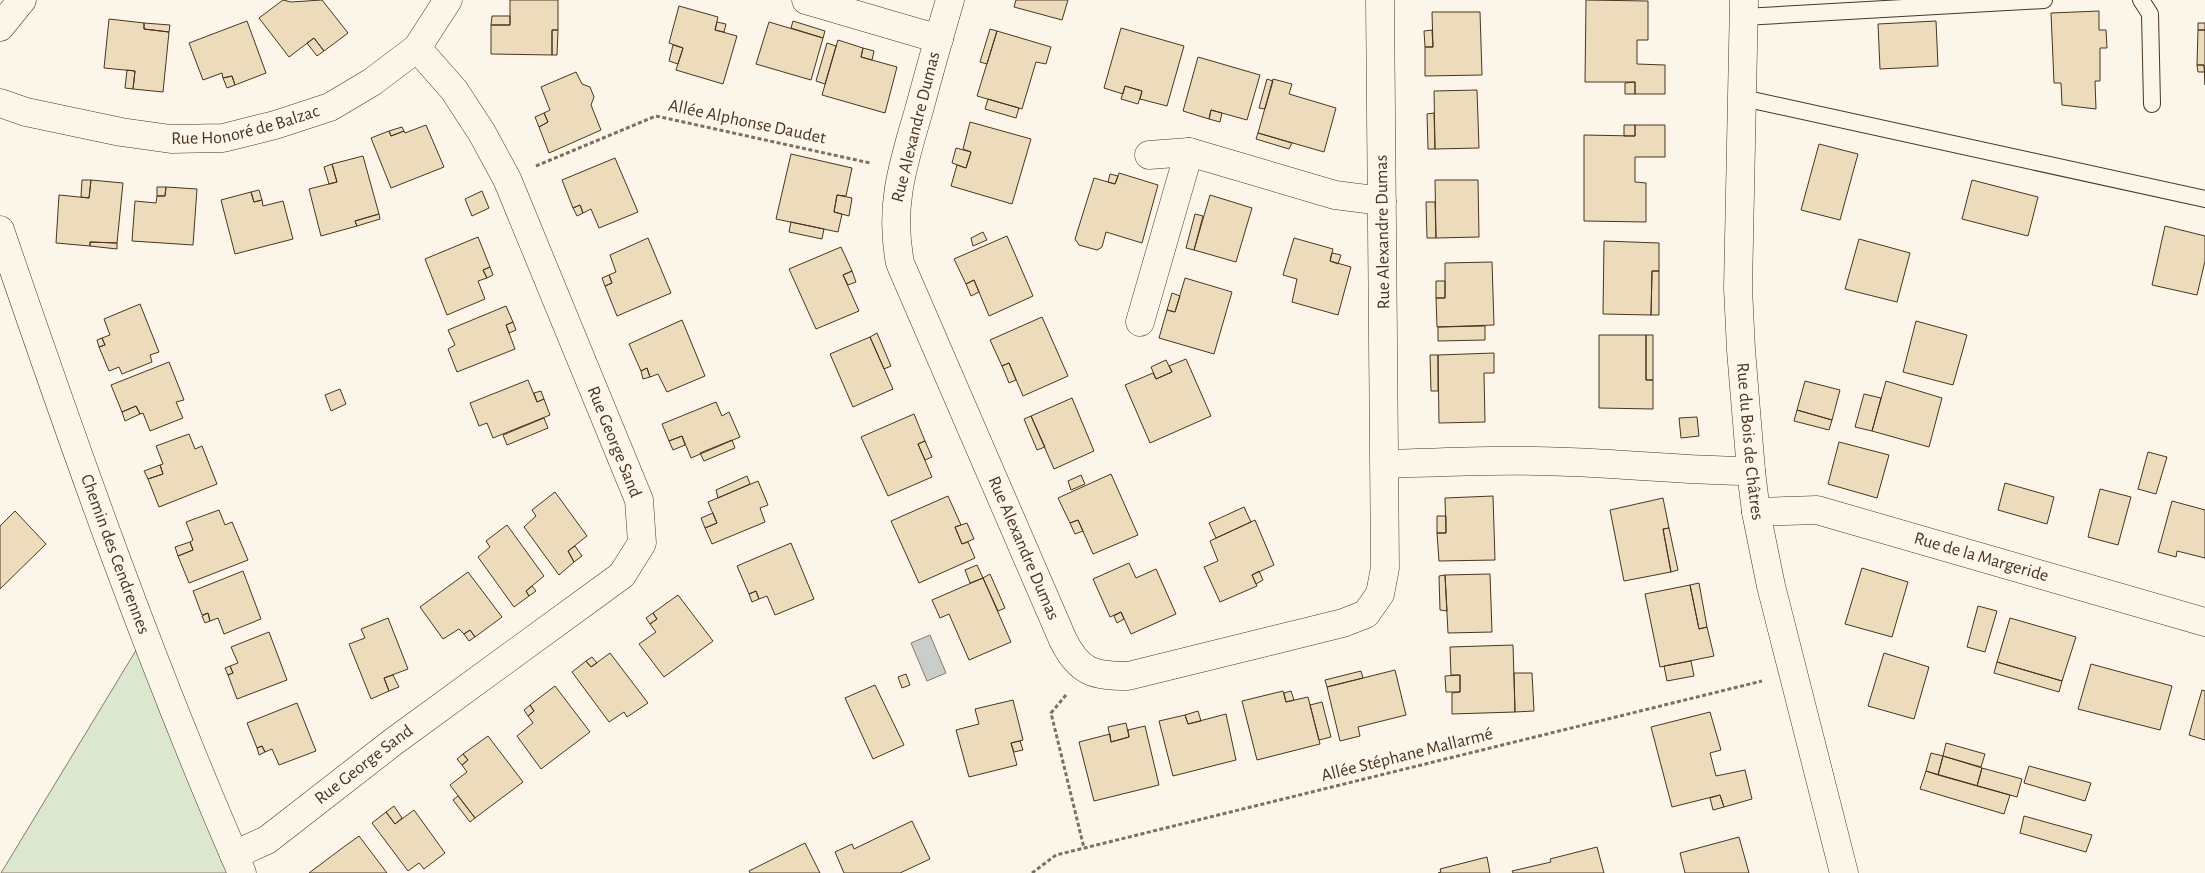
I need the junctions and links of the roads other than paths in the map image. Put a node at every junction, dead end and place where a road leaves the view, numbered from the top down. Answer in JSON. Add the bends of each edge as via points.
{"nodes":[{"id":1,"x":22,"y":0,"type":"edge"},
{"id":2,"x":448,"y":0,"type":"edge"},
{"id":3,"x":806,"y":0,"type":"edge"},
{"id":4,"x":950,"y":0,"type":"edge"},
{"id":5,"x":1380,"y":0,"type":"edge"},
{"id":6,"x":2044,"y":0,"type":"edge"},
{"id":7,"x":2141,"y":0,"type":"edge"},
{"id":8,"x":1744,"y":9,"type":"edge"},
{"id":9,"x":0,"y":27,"type":"edge"},
{"id":10,"x":938,"y":39,"type":"junction"},
{"id":11,"x":417,"y":48,"type":"junction"},
{"id":12,"x":1743,"y":98,"type":"junction"},
{"id":13,"x":0,"y":103,"type":"edge"},
{"id":14,"x":2152,"y":104,"type":"dead end"},
{"id":15,"x":1190,"y":152,"type":"junction"},
{"id":16,"x":1149,"y":155,"type":"dead end"},
{"id":17,"x":2205,"y":199,"type":"edge"},
{"id":18,"x":1382,"y":201,"type":"junction"},
{"id":19,"x":0,"y":230,"type":"edge"},
{"id":20,"x":1140,"y":322,"type":"dead end"},
{"id":21,"x":1386,"y":464,"type":"junction"},
{"id":22,"x":1752,"y":471,"type":"junction"},
{"id":23,"x":1756,"y":512,"type":"junction"},
{"id":24,"x":2205,"y":622,"type":"edge"},
{"id":25,"x":238,"y":864,"type":"edge"},
{"id":26,"x":1844,"y":873,"type":"edge"}],
"edges":[{"from":1,"to":9,"type":"street"},
{"from":2,"to":11,"type":"street","name":"Rue Honoré de Balzac"},
{"from":3,"to":10,"type":"street"},
{"from":4,"to":10,"type":"street","name":"Rue Alexandre Dumas"},
{"from":5,"to":18,"type":"street","name":"Rue Alexandre Dumas"},
{"from":6,"to":8,"type":"lane"},
{"from":7,"to":14,"type":"lane","via":[[2150,14]]},
{"from":8,"to":12,"type":"street","name":"Rue du Bois de Châtres"},
{"from":10,"to":21,"type":"street","name":"Rue Alexandre Dumas","via":[[902,170],[895,237],[900,263],[1072,658],[1087,670],[1107,676],[1128,676],[1343,623],[1366,614],[1380,594],[1385,568]]},
{"from":11,"to":13,"type":"street","name":"Rue Honoré de Balzac","via":[[372,82],[330,107],[223,138],[171,139],[121,132],[26,112]]},
{"from":11,"to":25,"type":"street","name":"Rue George Sand","via":[[454,90],[507,179],[640,500],[642,543],[622,575],[393,742]]},
{"from":12,"to":17,"type":"lane"},
{"from":12,"to":22,"type":"street","name":"Rue du Bois de Châtres","via":[[1738,288]]},
{"from":15,"to":16,"type":"street"},
{"from":15,"to":18,"type":"street","via":[[1335,195]]},
{"from":15,"to":20,"type":"street"},
{"from":18,"to":21,"type":"street","name":"Rue Alexandre Dumas"},
{"from":19,"to":25,"type":"street","name":"Chemin des Cendrennes","via":[[148,643]]},
{"from":21,"to":22,"type":"street","via":[[1551,461]]},
{"from":22,"to":23,"type":"street","name":"Rue du Bois de Châtres"},
{"from":23,"to":24,"type":"street","name":"Rue de la Margeride","via":[[1817,510]]},
{"from":23,"to":26,"type":"street","name":"Rue du Bois de Châtres","via":[[1770,586]]}]}
